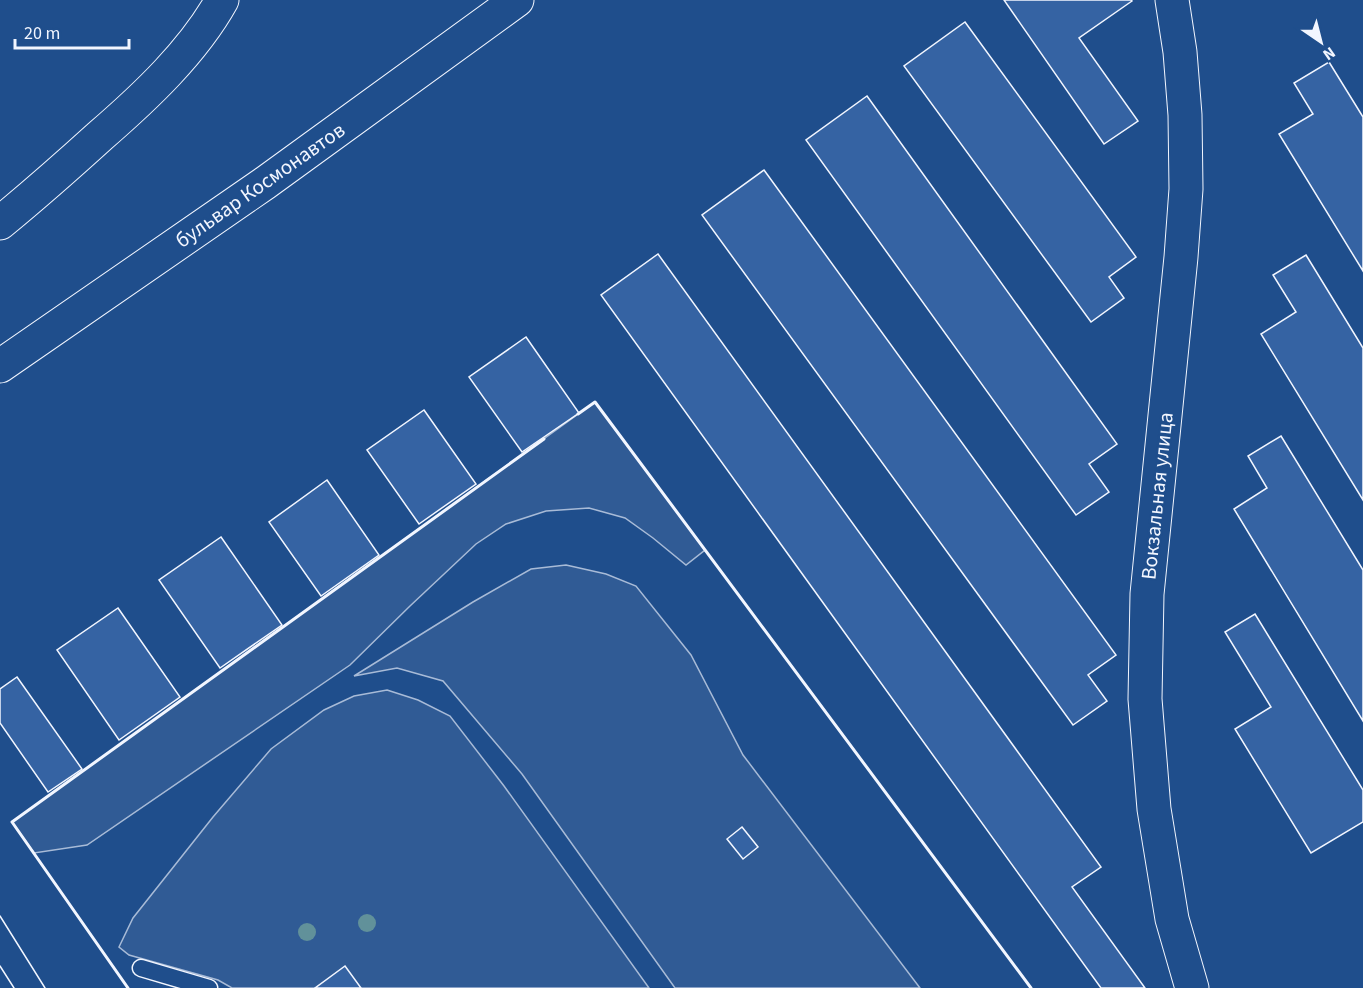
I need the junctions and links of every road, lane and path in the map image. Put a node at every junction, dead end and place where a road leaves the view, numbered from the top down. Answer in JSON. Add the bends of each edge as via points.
{"nodes":[{"id":1,"x":222,"y":0,"type":"edge"},
{"id":2,"x":517,"y":0,"type":"edge"},
{"id":3,"x":1172,"y":0,"type":"edge"},
{"id":4,"x":0,"y":223,"type":"edge"},
{"id":5,"x":0,"y":366,"type":"edge"},
{"id":6,"x":141,"y":968,"type":"dead end"},
{"id":7,"x":209,"y":988,"type":"edge"},
{"id":8,"x":1192,"y":988,"type":"edge"}],
"edges":[{"from":1,"to":4,"type":"main road","via":[[180,59],[133,107]]},
{"from":2,"to":5,"type":"main road","name":"бульвар Космонавтов","via":[[265,183]]},
{"from":3,"to":8,"type":"main road","name":"Вокзальная улица","via":[[1185,115],[1186,189],[1147,594],[1145,699],[1154,808],[1172,918]]},
{"from":6,"to":7,"type":"lane"}]}
